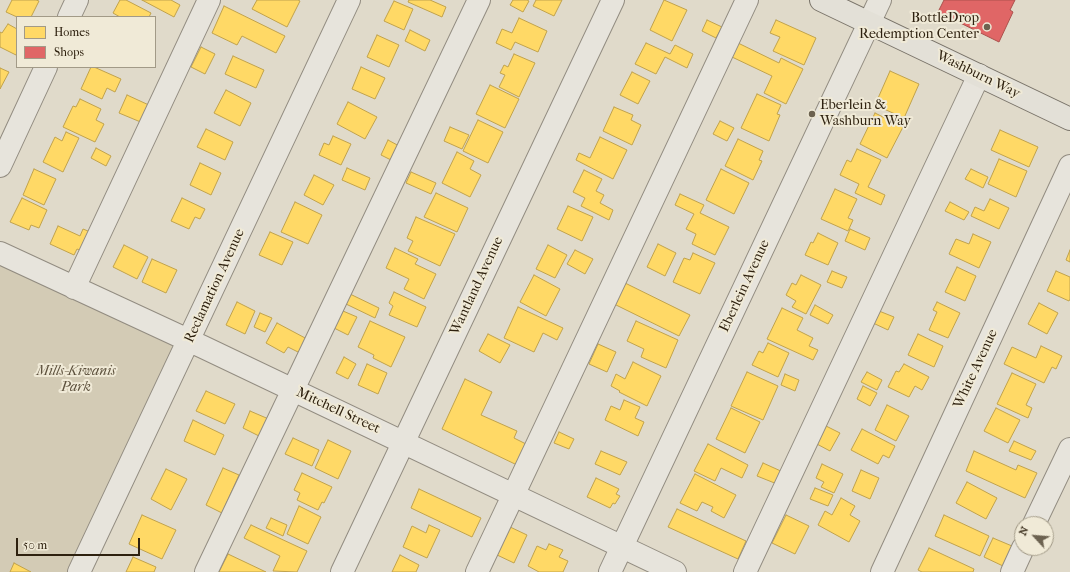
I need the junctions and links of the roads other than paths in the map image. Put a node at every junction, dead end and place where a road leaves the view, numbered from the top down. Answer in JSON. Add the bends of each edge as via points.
{"nodes":[{"id":1,"x":77,"y":0,"type":"edge"},
{"id":2,"x":209,"y":0,"type":"edge"},
{"id":3,"x":349,"y":0,"type":"edge"},
{"id":4,"x":479,"y":0,"type":"edge"},
{"id":5,"x":613,"y":0,"type":"edge"},
{"id":6,"x":747,"y":0,"type":"edge"},
{"id":7,"x":821,"y":0,"type":"edge"},
{"id":8,"x":880,"y":0,"type":"edge"},
{"id":9,"x":69,"y":16,"type":"edge"},
{"id":10,"x":868,"y":23,"type":"junction"},
{"id":11,"x":46,"y":68,"type":"edge"},
{"id":12,"x":979,"y":76,"type":"junction"},
{"id":13,"x":1070,"y":119,"type":"edge"},
{"id":14,"x":0,"y":166,"type":"edge"},
{"id":15,"x":1070,"y":166,"type":"edge"},
{"id":16,"x":0,"y":253,"type":"edge"},
{"id":17,"x":74,"y":288,"type":"junction"},
{"id":18,"x":189,"y":341,"type":"junction"},
{"id":19,"x":293,"y":390,"type":"junction"},
{"id":20,"x":403,"y":442,"type":"junction"},
{"id":21,"x":1070,"y":449,"type":"edge"},
{"id":22,"x":513,"y":495,"type":"junction"},
{"id":23,"x":1038,"y":516,"type":"edge"},
{"id":24,"x":622,"y":547,"type":"junction"},
{"id":25,"x":1019,"y":556,"type":"edge"},
{"id":26,"x":79,"y":572,"type":"edge"},
{"id":27,"x":206,"y":572,"type":"edge"},
{"id":28,"x":342,"y":572,"type":"edge"},
{"id":29,"x":477,"y":572,"type":"edge"},
{"id":30,"x":610,"y":572,"type":"edge"},
{"id":31,"x":675,"y":572,"type":"edge"},
{"id":32,"x":745,"y":572,"type":"edge"},
{"id":33,"x":882,"y":572,"type":"edge"},
{"id":34,"x":1012,"y":572,"type":"edge"}],
"edges":[{"from":1,"to":9,"type":"street"},
{"from":2,"to":17,"type":"street"},
{"from":3,"to":18,"type":"street","name":"Reclamation Avenue"},
{"from":4,"to":19,"type":"street"},
{"from":5,"to":20,"type":"street","name":"Wantland Avenue"},
{"from":6,"to":22,"type":"street"},
{"from":7,"to":10,"type":"main road","name":"Washburn Way"},
{"from":8,"to":10,"type":"street","name":"Eberlein Avenue"},
{"from":10,"to":12,"type":"main road","name":"Washburn Way"},
{"from":10,"to":24,"type":"street","name":"Eberlein Avenue"},
{"from":11,"to":14,"type":"street"},
{"from":12,"to":13,"type":"main road","name":"Washburn Way"},
{"from":12,"to":32,"type":"street"},
{"from":15,"to":33,"type":"street","name":"White Avenue"},
{"from":16,"to":17,"type":"street","name":"Mitchell Street"},
{"from":17,"to":18,"type":"street","name":"Mitchell Street"},
{"from":18,"to":19,"type":"street","name":"Mitchell Street"},
{"from":18,"to":26,"type":"street","name":"Reclamation Avenue"},
{"from":19,"to":20,"type":"street","name":"Mitchell Street"},
{"from":19,"to":27,"type":"street"},
{"from":20,"to":22,"type":"street","name":"Mitchell Street"},
{"from":20,"to":28,"type":"street","name":"Wantland Avenue"},
{"from":21,"to":23,"type":"street"},
{"from":22,"to":24,"type":"street","name":"Mitchell Street"},
{"from":22,"to":29,"type":"street"},
{"from":24,"to":30,"type":"street","name":"Eberlein Avenue"},
{"from":24,"to":31,"type":"street","name":"Mitchell Street"},
{"from":25,"to":34,"type":"street"}]}
